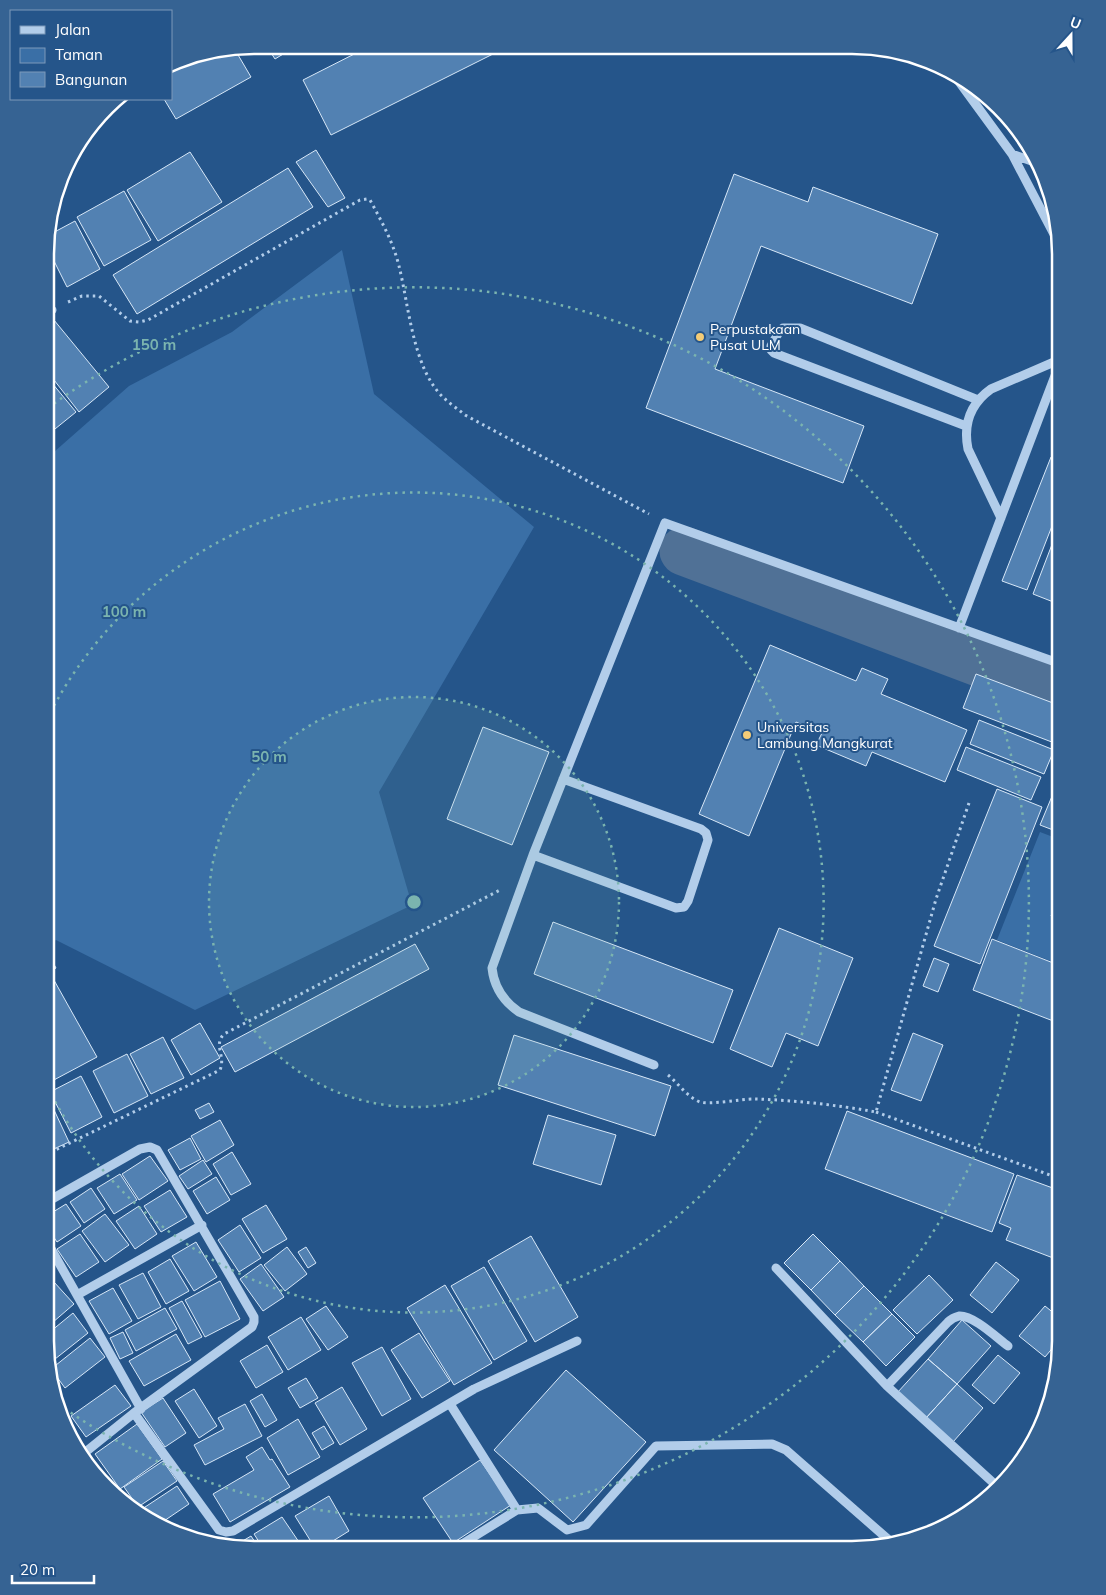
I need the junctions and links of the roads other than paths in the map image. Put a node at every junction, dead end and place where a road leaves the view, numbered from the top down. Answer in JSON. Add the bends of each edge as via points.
{"nodes":[{"id":1,"x":963,"y":87,"type":"edge"},
{"id":2,"x":1012,"y":154,"type":"junction"},
{"id":3,"x":1029,"y":160,"type":"edge"},
{"id":4,"x":1051,"y":229,"type":"edge"},
{"id":5,"x":1052,"y":364,"type":"edge"},
{"id":6,"x":1052,"y":384,"type":"edge"},
{"id":7,"x":978,"y":400,"type":"junction"},
{"id":8,"x":966,"y":426,"type":"junction"},
{"id":9,"x":1001,"y":518,"type":"junction"},
{"id":10,"x":959,"y":628,"type":"junction"},
{"id":11,"x":1052,"y":661,"type":"edge"},
{"id":12,"x":563,"y":779,"type":"junction"},
{"id":13,"x":533,"y":854,"type":"junction"},
{"id":14,"x":654,"y":1065,"type":"road end"},
{"id":15,"x":54,"y":1198,"type":"edge"},
{"id":16,"x":202,"y":1225,"type":"junction"},
{"id":17,"x":54,"y":1254,"type":"edge"},
{"id":18,"x":776,"y":1268,"type":"dead end"},
{"id":19,"x":77,"y":1295,"type":"junction"},
{"id":20,"x":577,"y":1341,"type":"dead end"},
{"id":21,"x":1008,"y":1346,"type":"dead end"},
{"id":22,"x":887,"y":1386,"type":"junction"},
{"id":23,"x":450,"y":1404,"type":"junction"},
{"id":24,"x":137,"y":1411,"type":"junction"},
{"id":25,"x":87,"y":1451,"type":"edge"},
{"id":26,"x":994,"y":1483,"type":"edge"},
{"id":27,"x":517,"y":1510,"type":"junction"},
{"id":28,"x":887,"y":1538,"type":"edge"},
{"id":29,"x":467,"y":1541,"type":"edge"}],
"edges":[{"from":1,"to":2,"type":"street"},
{"from":2,"to":3,"type":"street"},
{"from":2,"to":4,"type":"street"},
{"from":5,"to":7,"type":"street","via":[[991,389]]},
{"from":6,"to":9,"type":"street"},
{"from":7,"to":8,"type":"street"},
{"from":7,"to":8,"type":"street","via":[[800,328],[783,328],[771,346],[774,353]]},
{"from":8,"to":9,"type":"street","via":[[968,449]]},
{"from":9,"to":10,"type":"street"},
{"from":10,"to":11,"type":"street"},
{"from":10,"to":12,"type":"street","via":[[665,523]]},
{"from":12,"to":13,"type":"street"},
{"from":12,"to":13,"type":"street","via":[[706,833],[708,840],[688,901],[684,907],[676,908]]},
{"from":13,"to":14,"type":"street","via":[[492,968],[501,995],[509,1006],[519,1012]]},
{"from":15,"to":16,"type":"street","via":[[140,1149],[150,1147],[157,1150]]},
{"from":16,"to":19,"type":"street"},
{"from":16,"to":24,"type":"street","via":[[254,1322],[252,1327]]},
{"from":17,"to":19,"type":"street"},
{"from":18,"to":22,"type":"street"},
{"from":19,"to":24,"type":"street"},
{"from":20,"to":23,"type":"street","via":[[474,1389]]},
{"from":21,"to":22,"type":"street","via":[[968,1317],[959,1316],[948,1322]]},
{"from":22,"to":26,"type":"street"},
{"from":23,"to":24,"type":"street","via":[[226,1532],[219,1530]]},
{"from":23,"to":27,"type":"street"},
{"from":24,"to":25,"type":"street"},
{"from":27,"to":28,"type":"street","via":[[538,1508],[566,1530],[586,1525],[656,1446],[772,1444],[786,1450]]},
{"from":27,"to":29,"type":"street"}]}
